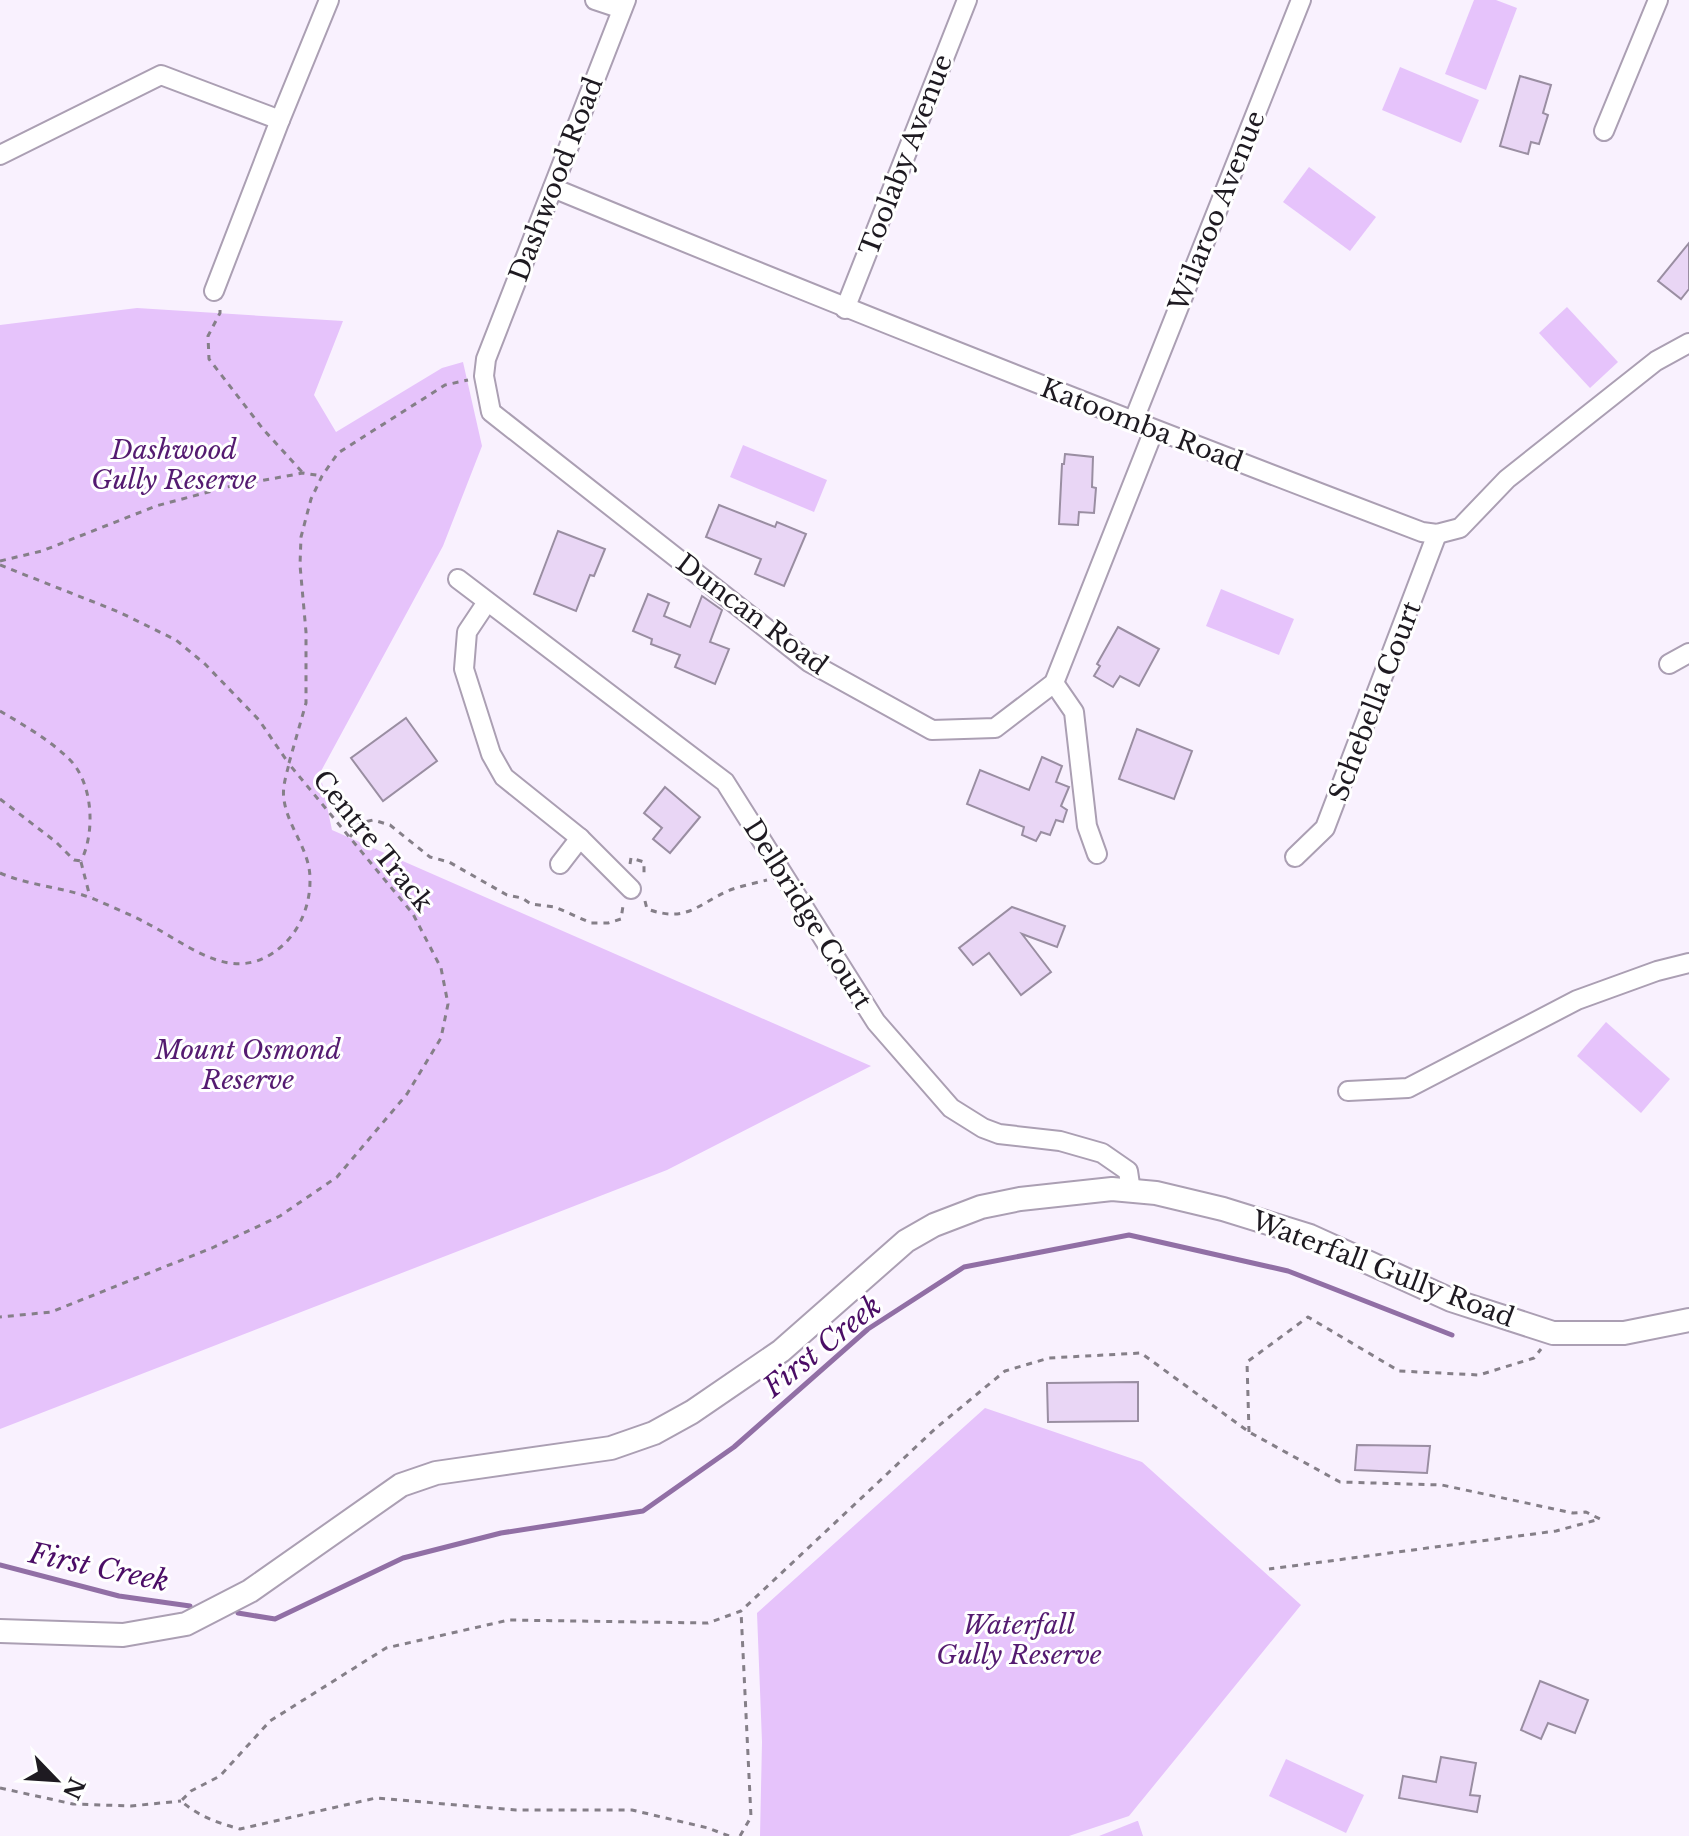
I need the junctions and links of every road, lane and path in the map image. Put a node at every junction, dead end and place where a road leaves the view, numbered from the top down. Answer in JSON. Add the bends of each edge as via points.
{"nodes":[{"id":1,"x":329,"y":0,"type":"edge"},
{"id":2,"x":595,"y":0,"type":"edge"},
{"id":3,"x":967,"y":0,"type":"edge"},
{"id":4,"x":1301,"y":0,"type":"edge"},
{"id":5,"x":1658,"y":0,"type":"edge"},
{"id":6,"x":624,"y":5,"type":"edge"},
{"id":7,"x":280,"y":120,"type":"junction"},
{"id":8,"x":1604,"y":131,"type":"dead end"},
{"id":9,"x":0,"y":155,"type":"edge"},
{"id":10,"x":553,"y":188,"type":"junction"},
{"id":11,"x":214,"y":291,"type":"joint"},
{"id":12,"x":845,"y":309,"type":"junction"},
{"id":13,"x":1689,"y":343,"type":"edge"},
{"id":14,"x":485,"y":367,"type":"junction"},
{"id":15,"x":1133,"y":422,"type":"junction"},
{"id":16,"x":1154,"y":430,"type":"junction"},
{"id":17,"x":303,"y":473,"type":"junction"},
{"id":18,"x":322,"y":476,"type":"junction"},
{"id":19,"x":1437,"y":534,"type":"junction"},
{"id":20,"x":0,"y":563,"type":"edge"},
{"id":21,"x":458,"y":579,"type":"dead end"},
{"id":22,"x":487,"y":602,"type":"junction"},
{"id":23,"x":1689,"y":653,"type":"edge"},
{"id":24,"x":1669,"y":664,"type":"dead end"},
{"id":25,"x":1054,"y":683,"type":"junction"},
{"id":26,"x":0,"y":711,"type":"edge"},
{"id":27,"x":289,"y":764,"type":"junction"},
{"id":28,"x":0,"y":799,"type":"edge"},
{"id":29,"x":350,"y":837,"type":"junction"},
{"id":30,"x":580,"y":838,"type":"junction"},
{"id":31,"x":1097,"y":854,"type":"dead end"},
{"id":32,"x":1295,"y":857,"type":"dead end"},
{"id":33,"x":81,"y":861,"type":"junction"},
{"id":34,"x":560,"y":864,"type":"dead end"},
{"id":35,"x":0,"y":873,"type":"edge"},
{"id":36,"x":786,"y":878,"type":"junction"},
{"id":37,"x":637,"y":889,"type":"junction"},
{"id":38,"x":90,"y":897,"type":"junction"},
{"id":39,"x":1689,"y":963,"type":"edge"},
{"id":40,"x":1348,"y":1091,"type":"dead end"},
{"id":41,"x":1131,"y":1191,"type":"junction"},
{"id":42,"x":0,"y":1317,"type":"edge"},
{"id":43,"x":1689,"y":1320,"type":"edge"},
{"id":44,"x":1553,"y":1333,"type":"junction"},
{"id":45,"x":1249,"y":1432,"type":"junction"},
{"id":46,"x":1269,"y":1569,"type":"dead end"},
{"id":47,"x":741,"y":1611,"type":"junction"},
{"id":48,"x":0,"y":1631,"type":"edge"},
{"id":49,"x":0,"y":1788,"type":"edge"},
{"id":50,"x":181,"y":1801,"type":"junction"},
{"id":51,"x":729,"y":1836,"type":"edge"},
{"id":52,"x":740,"y":1836,"type":"edge"}],
"edges":[{"from":1,"to":7,"type":"street"},
{"from":2,"to":6,"type":"street"},
{"from":3,"to":12,"type":"street","name":"Toolaby Avenue"},
{"from":4,"to":15,"type":"street","name":"Wilaroo Avenue"},
{"from":5,"to":8,"type":"street"},
{"from":6,"to":10,"type":"street","name":"Dashwood Road"},
{"from":7,"to":9,"type":"street","via":[[161,75]]},
{"from":7,"to":11,"type":"street"},
{"from":10,"to":12,"type":"street","name":"Katoomba Road"},
{"from":10,"to":14,"type":"street","name":"Dashwood Road"},
{"from":11,"to":17,"type":"path","via":[[220,313],[208,336],[209,359]]},
{"from":12,"to":15,"type":"street","name":"Katoomba Road"},
{"from":13,"to":19,"type":"street","via":[[1656,361],[1507,479],[1460,528]]},
{"from":14,"to":18,"type":"path","via":[[445,385],[338,453]]},
{"from":14,"to":25,"type":"street","name":"Duncan Road","via":[[491,412],[809,662],[932,730],[995,728]]},
{"from":15,"to":16,"type":"street","name":"Katoomba Road"},
{"from":16,"to":19,"type":"street","name":"Katoomba Road"},
{"from":16,"to":25,"type":"street"},
{"from":17,"to":18,"type":"path"},
{"from":17,"to":20,"type":"path","via":[[156,506]]},
{"from":18,"to":27,"type":"path","via":[[301,537],[306,703]]},
{"from":19,"to":32,"type":"street","name":"Schebella Court","via":[[1325,828]]},
{"from":20,"to":27,"type":"path","via":[[176,640],[259,720]]},
{"from":21,"to":22,"type":"street","name":"Delbridge Court"},
{"from":22,"to":30,"type":"street","via":[[467,632],[464,669],[491,754],[504,777]]},
{"from":22,"to":36,"type":"street","name":"Delbridge Court","via":[[725,782]]},
{"from":23,"to":24,"type":"street"},
{"from":25,"to":31,"type":"street","via":[[1074,712],[1087,826]]},
{"from":26,"to":33,"type":"path","via":[[68,758],[81,776],[90,817]]},
{"from":27,"to":29,"type":"path","name":"Centre Track"},
{"from":27,"to":38,"type":"path","name":"Centre Track","via":[[284,802],[305,852],[310,880],[304,917],[276,951],[250,963],[204,957]]},
{"from":28,"to":33,"type":"path"},
{"from":29,"to":37,"type":"path","via":[[360,823],[390,825],[430,857],[507,895],[591,923],[621,919],[623,901]]},
{"from":29,"to":42,"type":"path","name":"Centre Track","via":[[413,914],[441,968],[448,1004],[441,1038],[407,1094],[337,1177],[280,1216],[51,1312]]},
{"from":30,"to":34,"type":"street"},
{"from":30,"to":37,"type":"street"},
{"from":33,"to":38,"type":"path"},
{"from":35,"to":38,"type":"path","name":"Centre Track"},
{"from":36,"to":37,"type":"path","via":[[731,890],[679,915],[647,909]]},
{"from":36,"to":41,"type":"street","name":"Delbridge Court","via":[[876,1022],[951,1108],[999,1134],[1060,1141],[1102,1153],[1128,1171]]},
{"from":37,"to":37,"type":"path","via":[[631,858],[644,862]]},
{"from":39,"to":40,"type":"street","via":[[1577,1000],[1408,1088]]},
{"from":41,"to":44,"type":"street","name":"Waterfall Gully Road","via":[[1223,1209],[1310,1236],[1451,1300]]},
{"from":41,"to":48,"type":"street","name":"Waterfall Gully Road","via":[[1020,1199],[934,1225],[906,1241],[781,1351],[654,1433],[611,1448],[436,1473],[401,1485],[250,1591],[186,1624],[123,1635]]},
{"from":43,"to":44,"type":"street","name":"Waterfall Gully Road","via":[[1624,1333]]},
{"from":44,"to":45,"type":"path","via":[[1534,1358],[1479,1375],[1399,1371],[1308,1317],[1247,1362]]},
{"from":45,"to":46,"type":"path","via":[[1340,1482],[1442,1485],[1600,1519],[1556,1531]]},
{"from":45,"to":47,"type":"path","via":[[1141,1353],[1049,1358],[1005,1371],[936,1428]]},
{"from":47,"to":50,"type":"path","via":[[708,1623],[509,1620],[386,1648],[270,1721],[220,1776]]},
{"from":47,"to":52,"type":"path","via":[[751,1817]]},
{"from":49,"to":50,"type":"path","via":[[73,1804]]},
{"from":50,"to":51,"type":"path","via":[[218,1823],[240,1829],[376,1798],[516,1810],[632,1810]]}]}
